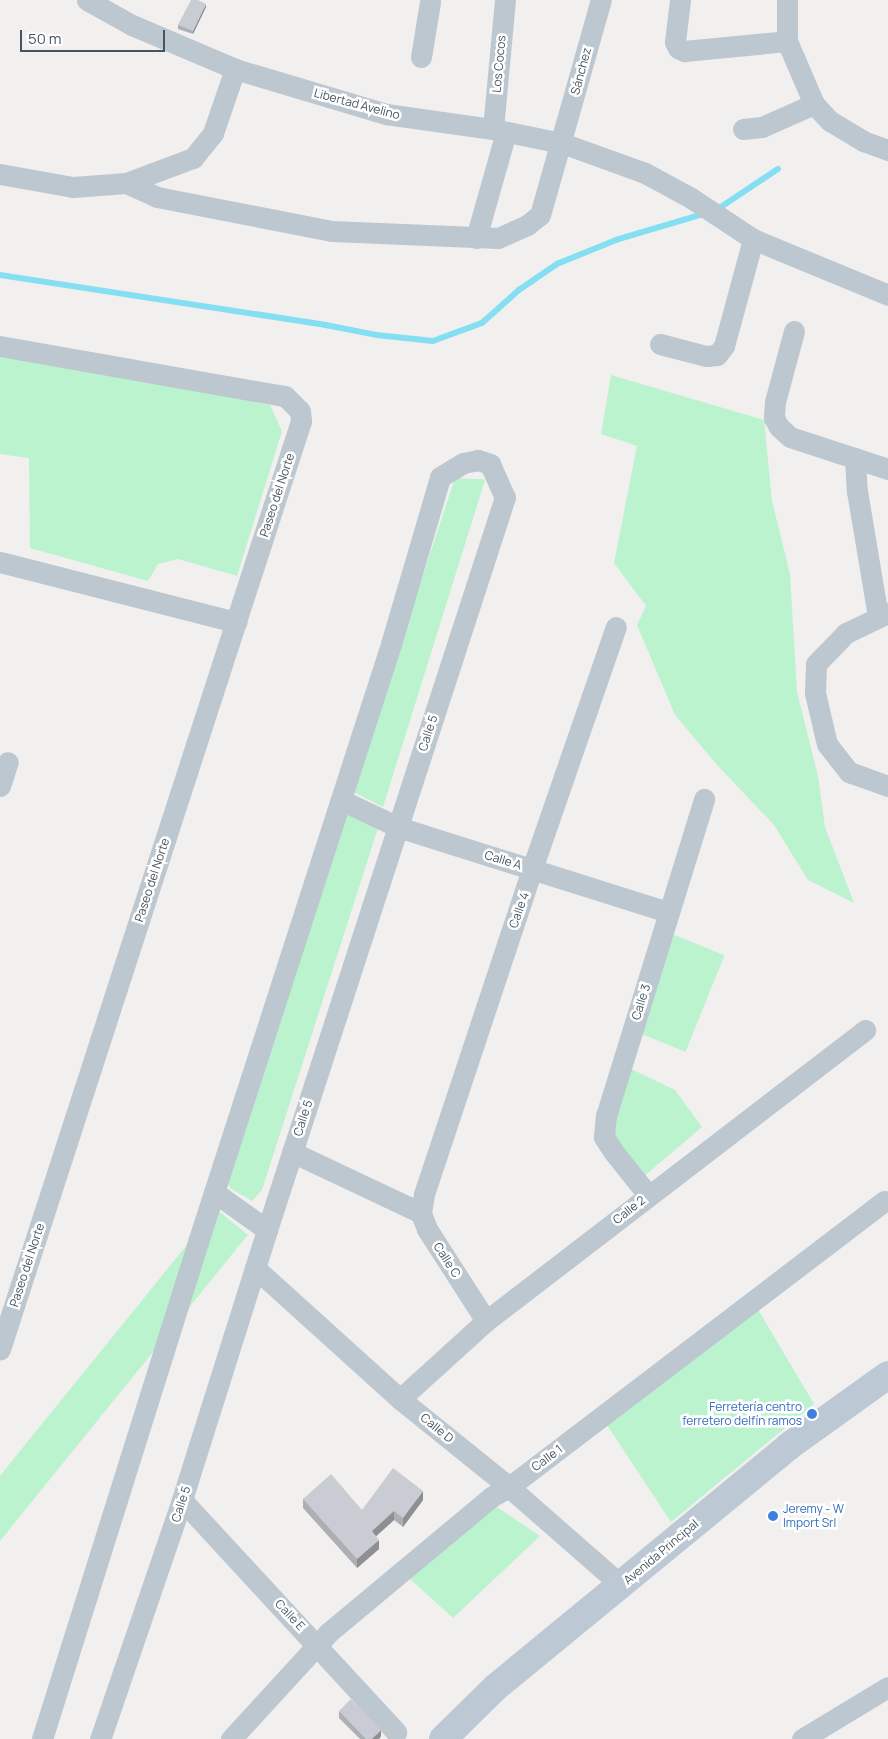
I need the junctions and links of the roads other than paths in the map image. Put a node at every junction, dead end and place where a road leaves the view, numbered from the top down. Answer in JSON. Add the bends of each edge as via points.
{"nodes":[{"id":1,"x":87,"y":0,"type":"edge"},
{"id":2,"x":505,"y":0,"type":"edge"},
{"id":3,"x":601,"y":0,"type":"edge"},
{"id":4,"x":680,"y":0,"type":"edge"},
{"id":5,"x":787,"y":0,"type":"edge"},
{"id":6,"x":425,"y":1,"type":"edge"},
{"id":7,"x":787,"y":41,"type":"junction"},
{"id":8,"x":421,"y":57,"type":"dead end"},
{"id":9,"x":235,"y":69,"type":"junction"},
{"id":10,"x":814,"y":104,"type":"junction"},
{"id":11,"x":743,"y":129,"type":"dead end"},
{"id":12,"x":500,"y":130,"type":"junction"},
{"id":13,"x":562,"y":143,"type":"junction"},
{"id":14,"x":888,"y":150,"type":"edge"},
{"id":15,"x":0,"y":174,"type":"edge"},
{"id":16,"x":126,"y":183,"type":"junction"},
{"id":17,"x":476,"y":238,"type":"junction"},
{"id":18,"x":753,"y":239,"type":"junction"},
{"id":19,"x":888,"y":295,"type":"edge"},
{"id":20,"x":794,"y":331,"type":"dead end"},
{"id":21,"x":660,"y":344,"type":"dead end"},
{"id":22,"x":0,"y":346,"type":"edge"},
{"id":23,"x":855,"y":458,"type":"junction"},
{"id":24,"x":888,"y":468,"type":"edge"},
{"id":25,"x":0,"y":562,"type":"edge"},
{"id":26,"x":883,"y":614,"type":"edge"},
{"id":27,"x":236,"y":622,"type":"junction"},
{"id":28,"x":616,"y":627,"type":"dead end"},
{"id":29,"x":8,"y":762,"type":"dead end"},
{"id":30,"x":0,"y":786,"type":"edge"},
{"id":31,"x":888,"y":786,"type":"edge"},
{"id":32,"x":704,"y":799,"type":"dead end"},
{"id":33,"x":341,"y":800,"type":"junction"},
{"id":34,"x":398,"y":827,"type":"junction"},
{"id":35,"x":532,"y":870,"type":"junction"},
{"id":36,"x":668,"y":912,"type":"junction"},
{"id":37,"x":865,"y":1030,"type":"dead end"},
{"id":38,"x":292,"y":1152,"type":"junction"},
{"id":39,"x":214,"y":1192,"type":"junction"},
{"id":40,"x":648,"y":1195,"type":"junction"},
{"id":41,"x":884,"y":1201,"type":"dead end"},
{"id":42,"x":423,"y":1203,"type":"junction"},
{"id":43,"x":267,"y":1230,"type":"junction"},
{"id":44,"x":255,"y":1268,"type":"junction"},
{"id":45,"x":486,"y":1321,"type":"junction"},
{"id":46,"x":0,"y":1349,"type":"edge"},
{"id":47,"x":888,"y":1375,"type":"edge"},
{"id":48,"x":400,"y":1399,"type":"junction"},
{"id":49,"x":509,"y":1487,"type":"junction"},
{"id":50,"x":182,"y":1500,"type":"junction"},
{"id":51,"x":621,"y":1585,"type":"junction"},
{"id":52,"x":318,"y":1644,"type":"junction"},
{"id":53,"x":888,"y":1687,"type":"edge"},
{"id":54,"x":396,"y":1732,"type":"dead end"},
{"id":55,"x":42,"y":1739,"type":"edge"},
{"id":56,"x":100,"y":1739,"type":"edge"},
{"id":57,"x":231,"y":1739,"type":"edge"},
{"id":58,"x":443,"y":1739,"type":"edge"},
{"id":59,"x":802,"y":1739,"type":"edge"}],
"edges":[{"from":1,"to":9,"type":"street","name":"Libertad Avelino","via":[[132,25]]},
{"from":2,"to":12,"type":"street","name":"Los Cocos"},
{"from":3,"to":13,"type":"street","name":"Sánchez"},
{"from":4,"to":7,"type":"street","via":[[675,42],[684,51]]},
{"from":5,"to":7,"type":"street"},
{"from":6,"to":8,"type":"street"},
{"from":7,"to":10,"type":"street"},
{"from":9,"to":12,"type":"street","name":"Libertad Avelino","via":[[386,114]]},
{"from":9,"to":16,"type":"street","via":[[213,133],[193,158]]},
{"from":10,"to":11,"type":"street","via":[[762,127]]},
{"from":10,"to":14,"type":"street","via":[[830,121],[863,141]]},
{"from":12,"to":13,"type":"street","name":"Libertad Avelino"},
{"from":12,"to":17,"type":"street","name":"Los Cocos"},
{"from":13,"to":17,"type":"street","name":"Sánchez","via":[[540,215],[527,225],[498,238]]},
{"from":13,"to":18,"type":"street","name":"Libertad Avelino","via":[[645,173],[691,198]]},
{"from":15,"to":16,"type":"street","via":[[73,187]]},
{"from":16,"to":17,"type":"street","name":"Sánchez","via":[[157,197],[332,231]]},
{"from":18,"to":19,"type":"street","name":"Libertad Avelino"},
{"from":18,"to":21,"type":"street","via":[[724,346],[717,355],[706,356]]},
{"from":20,"to":23,"type":"street","via":[[775,402],[774,418],[790,437]]},
{"from":22,"to":27,"type":"street","name":"Paseo del Norte","via":[[285,396],[300,410],[301,422]]},
{"from":23,"to":24,"type":"street"},
{"from":23,"to":26,"type":"street","via":[[857,490]]},
{"from":25,"to":27,"type":"street"},
{"from":26,"to":31,"type":"street","via":[[846,633],[816,664],[815,693],[827,744],[850,772]]},
{"from":27,"to":46,"type":"street","name":"Paseo del Norte"},
{"from":28,"to":35,"type":"street","name":"Calle 4"},
{"from":29,"to":30,"type":"street"},
{"from":32,"to":36,"type":"street","name":"Calle 3"},
{"from":33,"to":34,"type":"street","name":"Calle A"},
{"from":33,"to":34,"type":"street","name":"Calle 5","via":[[440,477],[462,462],[478,460],[490,464],[505,497]]},
{"from":33,"to":39,"type":"street"},
{"from":34,"to":35,"type":"street","name":"Calle A"},
{"from":34,"to":38,"type":"street","name":"Calle 5"},
{"from":35,"to":36,"type":"street","name":"Calle A"},
{"from":35,"to":42,"type":"street","name":"Calle 4"},
{"from":36,"to":40,"type":"street","name":"Calle 3","via":[[606,1116],[604,1136]]},
{"from":37,"to":40,"type":"street","name":"Calle 2"},
{"from":38,"to":42,"type":"street"},
{"from":38,"to":43,"type":"street","name":"Calle 5"},
{"from":39,"to":43,"type":"street"},
{"from":39,"to":55,"type":"street"},
{"from":40,"to":45,"type":"street","name":"Calle 2"},
{"from":41,"to":49,"type":"street","name":"Calle 1"},
{"from":42,"to":45,"type":"street","name":"Calle C","via":[[427,1229]]},
{"from":43,"to":44,"type":"street","name":"Calle 5"},
{"from":44,"to":48,"type":"street","name":"Calle D"},
{"from":44,"to":50,"type":"street","name":"Calle 5"},
{"from":45,"to":48,"type":"street","name":"Calle 2"},
{"from":47,"to":51,"type":"street","name":"Avenida Principal","via":[[789,1446]]},
{"from":48,"to":49,"type":"street","name":"Calle D"},
{"from":49,"to":51,"type":"street","name":"Calle D"},
{"from":49,"to":52,"type":"street","name":"Calle 1","via":[[491,1497]]},
{"from":50,"to":52,"type":"street","name":"Calle E"},
{"from":50,"to":56,"type":"street","name":"Calle 5"},
{"from":51,"to":58,"type":"street","name":"Avenida Principal","via":[[496,1687]]},
{"from":52,"to":54,"type":"street","name":"Calle E"},
{"from":52,"to":57,"type":"street","name":"Calle 1"},
{"from":53,"to":59,"type":"street"}]}
